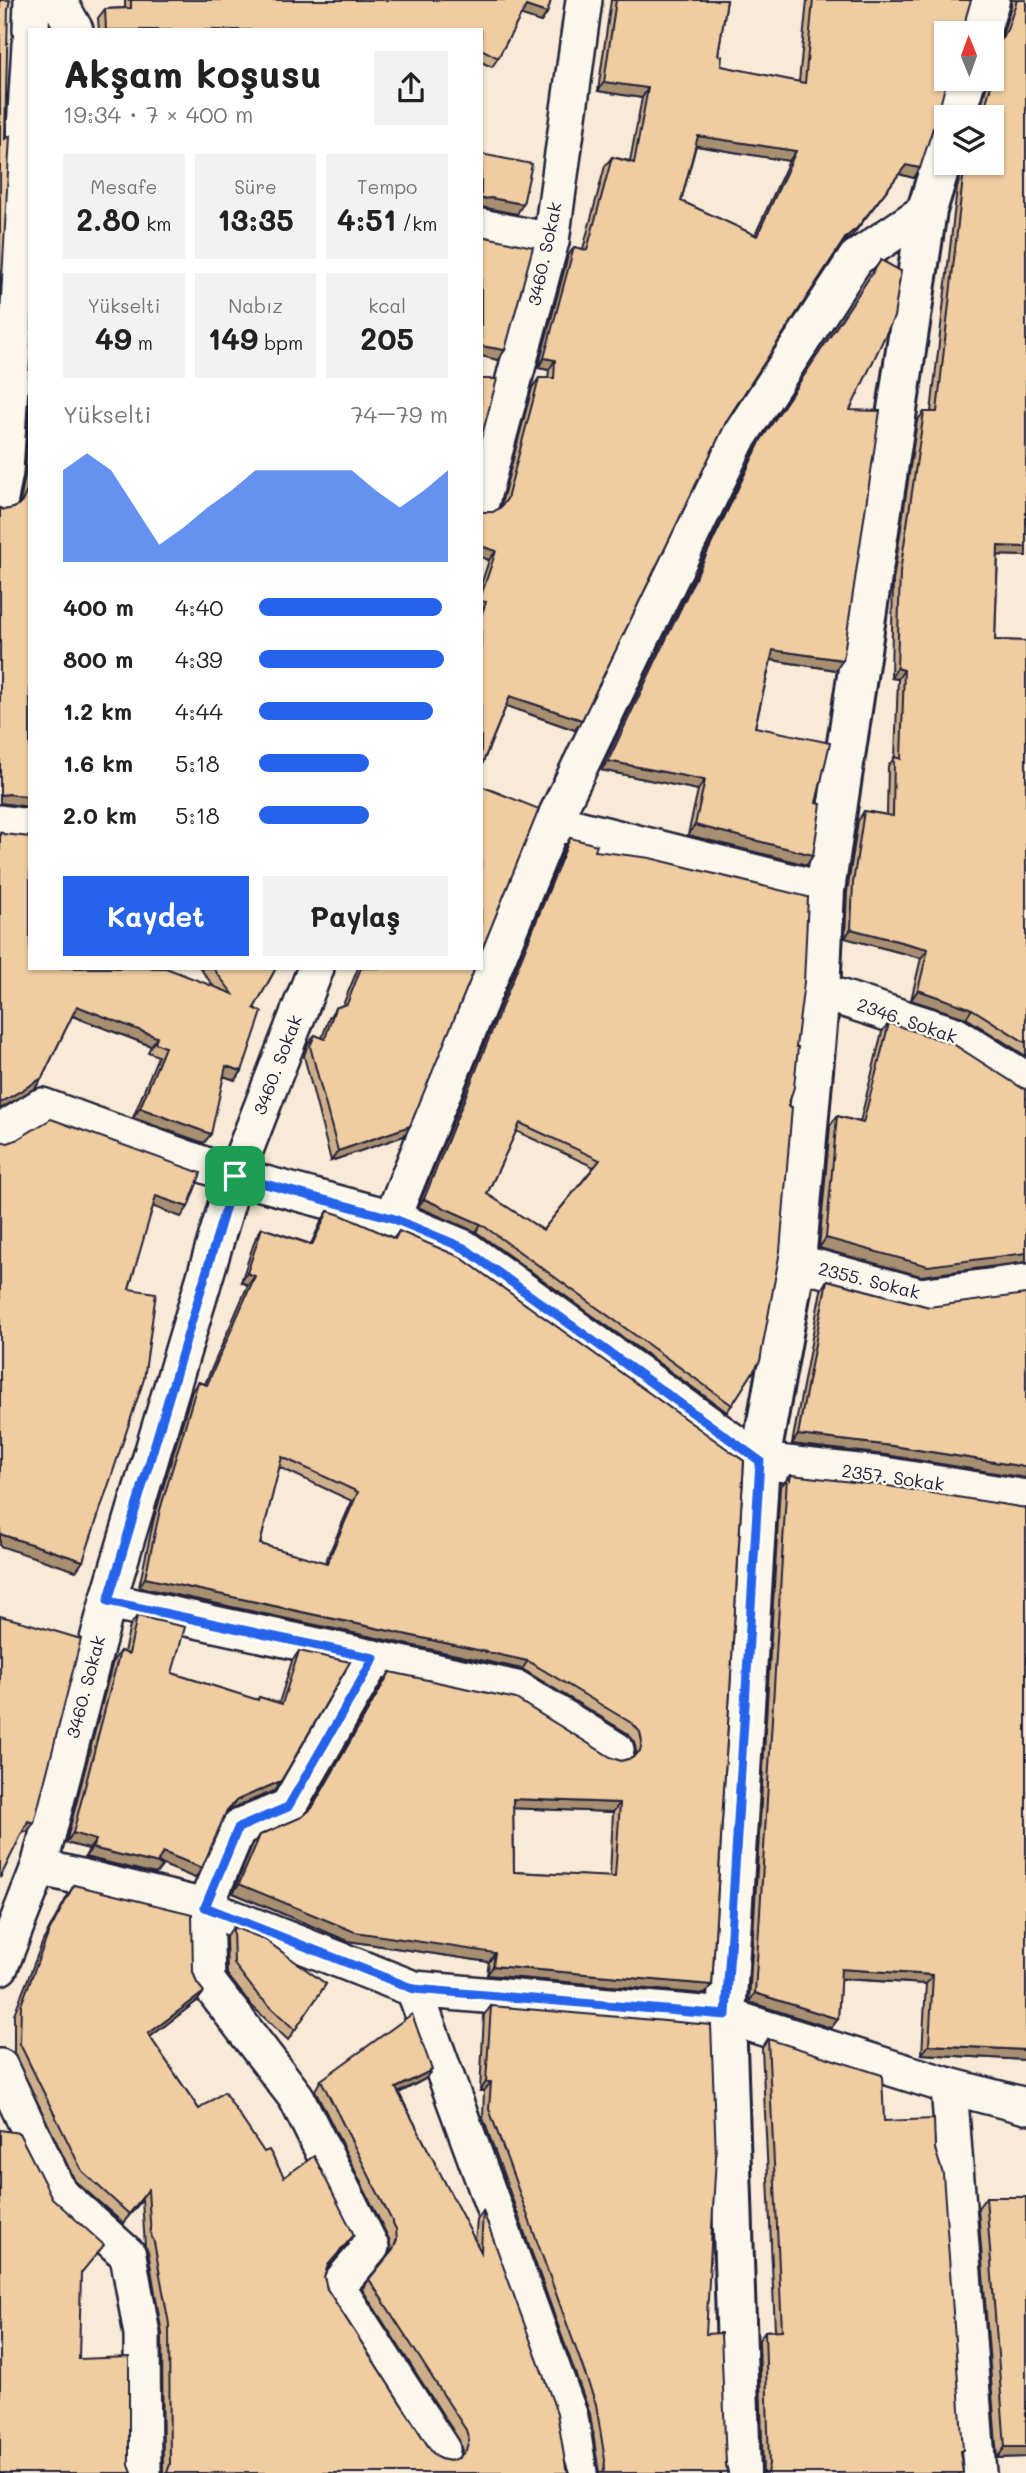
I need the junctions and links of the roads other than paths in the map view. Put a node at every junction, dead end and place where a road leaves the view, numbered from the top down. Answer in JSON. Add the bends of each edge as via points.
{"nodes":[{"id":1,"x":32,"y":0,"type":"edge"},
{"id":2,"x":58,"y":0,"type":"edge"},
{"id":3,"x":584,"y":0,"type":"edge"},
{"id":4,"x":990,"y":0,"type":"edge"},
{"id":5,"x":984,"y":21,"type":"edge"},
{"id":6,"x":31,"y":28,"type":"edge"},
{"id":7,"x":74,"y":28,"type":"edge"},
{"id":8,"x":28,"y":90,"type":"edge"},
{"id":9,"x":938,"y":175,"type":"edge"},
{"id":10,"x":927,"y":210,"type":"junction"},
{"id":11,"x":483,"y":227,"type":"edge"},
{"id":12,"x":551,"y":241,"type":"junction"},
{"id":13,"x":11,"y":482,"type":"edge"},
{"id":14,"x":483,"y":495,"type":"edge"},
{"id":15,"x":553,"y":822,"type":"junction"},
{"id":16,"x":0,"y":823,"type":"edge"},
{"id":17,"x":28,"y":827,"type":"edge"},
{"id":18,"x":825,"y":890,"type":"junction"},
{"id":19,"x":315,"y":970,"type":"edge"},
{"id":20,"x":820,"y":991,"type":"junction"},
{"id":21,"x":1026,"y":1080,"type":"edge"},
{"id":22,"x":0,"y":1132,"type":"edge"},
{"id":23,"x":235,"y":1176,"type":"junction"},
{"id":24,"x":392,"y":1218,"type":"junction"},
{"id":25,"x":796,"y":1262,"type":"junction"},
{"id":26,"x":1026,"y":1282,"type":"edge"},
{"id":27,"x":760,"y":1461,"type":"junction"},
{"id":28,"x":1026,"y":1498,"type":"edge"},
{"id":29,"x":108,"y":1601,"type":"junction"},
{"id":30,"x":374,"y":1658,"type":"junction"},
{"id":31,"x":616,"y":1750,"type":"dead end"},
{"id":32,"x":38,"y":1867,"type":"junction"},
{"id":33,"x":205,"y":1907,"type":"junction"},
{"id":34,"x":2,"y":1956,"type":"edge"},
{"id":35,"x":414,"y":1989,"type":"junction"},
{"id":36,"x":726,"y":2015,"type":"junction"},
{"id":37,"x":0,"y":2067,"type":"edge"},
{"id":38,"x":949,"y":2086,"type":"junction"},
{"id":39,"x":1026,"y":2106,"type":"edge"},
{"id":40,"x":442,"y":2449,"type":"dead end"},
{"id":41,"x":143,"y":2473,"type":"edge"},
{"id":42,"x":579,"y":2473,"type":"edge"},
{"id":43,"x":741,"y":2473,"type":"edge"},
{"id":44,"x":978,"y":2473,"type":"edge"}],
"edges":[{"from":1,"to":6,"type":"street"},
{"from":2,"to":7,"type":"street"},
{"from":3,"to":12,"type":"street","name":"3460. Sokak"},
{"from":4,"to":5,"type":"street"},
{"from":8,"to":13,"type":"street"},
{"from":9,"to":10,"type":"street"},
{"from":10,"to":15,"type":"street","via":[[856,258],[737,440]]},
{"from":10,"to":18,"type":"street"},
{"from":11,"to":12,"type":"street"},
{"from":12,"to":14,"type":"street","name":"3460. Sokak"},
{"from":15,"to":18,"type":"street"},
{"from":15,"to":24,"type":"street"},
{"from":16,"to":17,"type":"street"},
{"from":18,"to":20,"type":"street"},
{"from":19,"to":23,"type":"street","name":"3460. Sokak"},
{"from":20,"to":21,"type":"street","name":"2346. Sokak","via":[[956,1035]]},
{"from":20,"to":25,"type":"street"},
{"from":22,"to":23,"type":"street","via":[[41,1106]]},
{"from":23,"to":24,"type":"street"},
{"from":23,"to":29,"type":"street","name":"3460. Sokak"},
{"from":24,"to":27,"type":"street","via":[[464,1248]]},
{"from":25,"to":26,"type":"street","name":"2355. Sokak","via":[[920,1296]]},
{"from":25,"to":27,"type":"street"},
{"from":27,"to":28,"type":"street","name":"2357. Sokak"},
{"from":27,"to":36,"type":"street"},
{"from":29,"to":30,"type":"street"},
{"from":29,"to":32,"type":"street","name":"3460. Sokak"},
{"from":30,"to":31,"type":"street","via":[[517,1689]]},
{"from":30,"to":33,"type":"street","via":[[288,1807],[238,1828]]},
{"from":32,"to":33,"type":"street"},
{"from":32,"to":34,"type":"street","name":"3460. Sokak"},
{"from":33,"to":35,"type":"street"},
{"from":33,"to":40,"type":"street","via":[[207,1981],[296,2097],[371,2247],[337,2287]]},
{"from":35,"to":36,"type":"street"},
{"from":35,"to":42,"type":"street","via":[[570,2417]]},
{"from":36,"to":38,"type":"street"},
{"from":36,"to":43,"type":"street"},
{"from":37,"to":41,"type":"street","via":[[59,2193],[128,2255],[142,2334]]},
{"from":38,"to":39,"type":"street"},
{"from":38,"to":44,"type":"street"}]}
